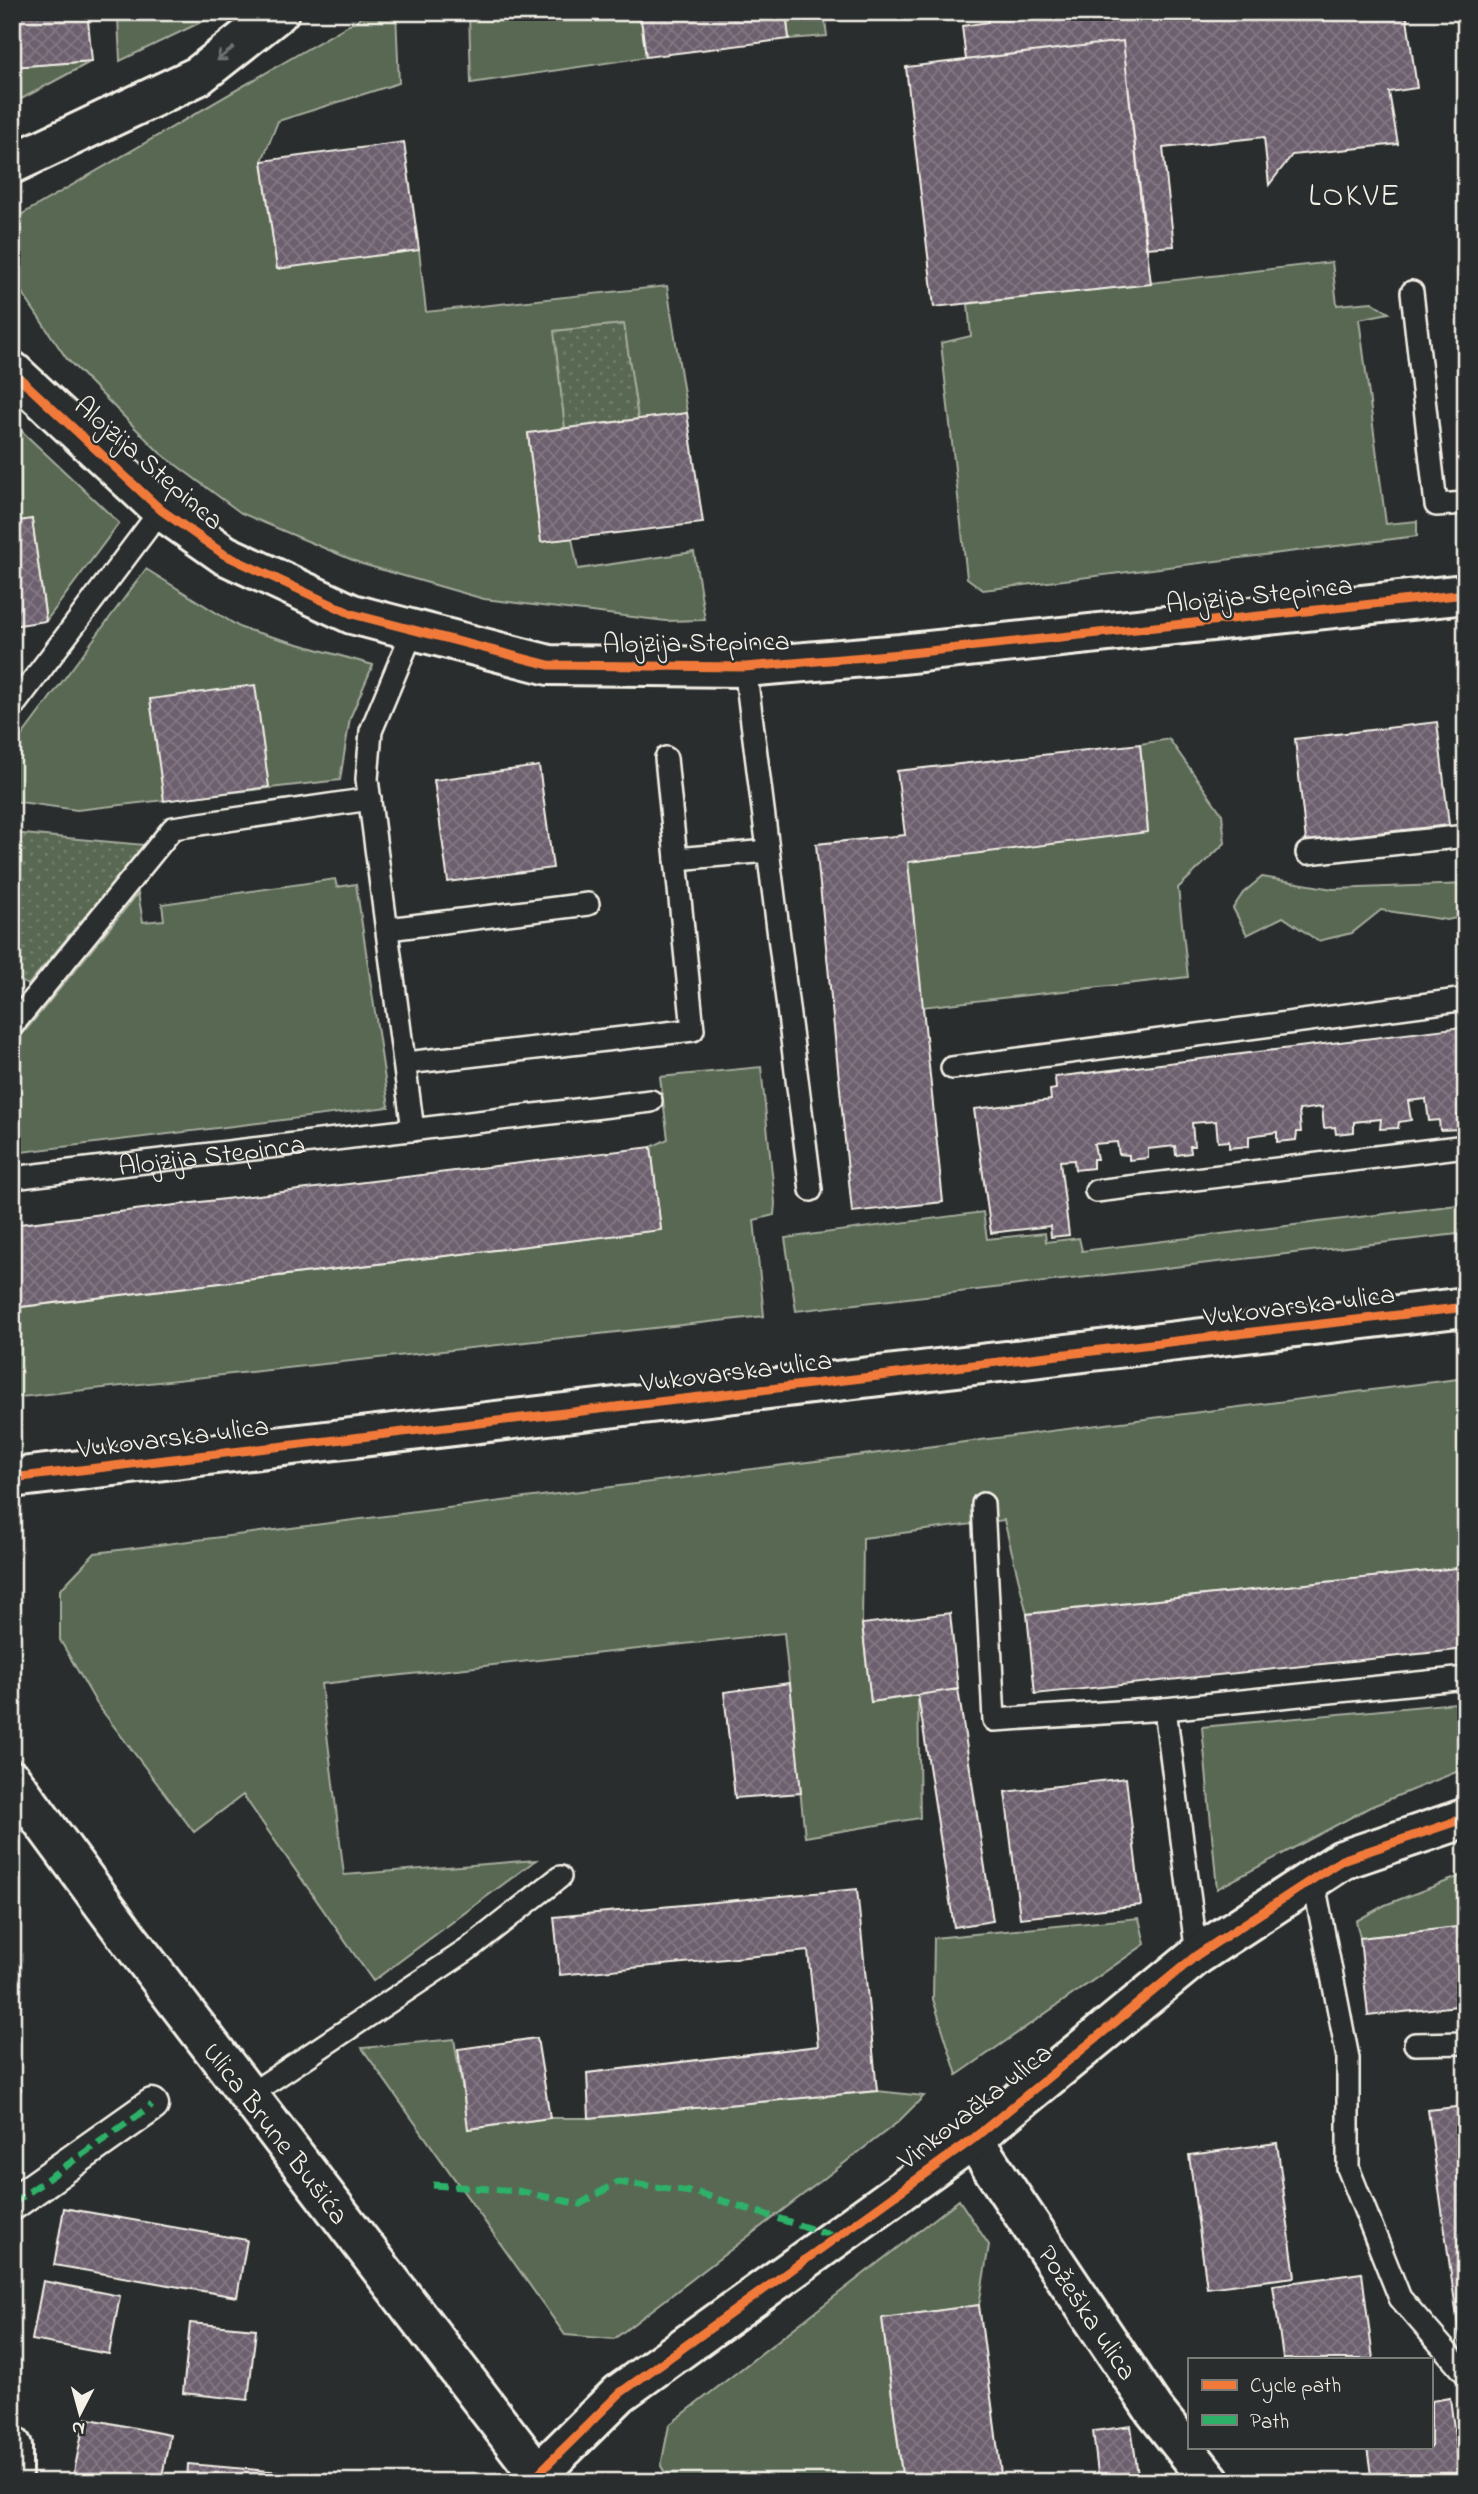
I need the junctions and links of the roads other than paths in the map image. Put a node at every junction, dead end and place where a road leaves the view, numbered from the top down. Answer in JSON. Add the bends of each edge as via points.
{"nodes":[{"id":1,"x":279,"y":12,"type":"edge"},
{"id":2,"x":12,"y":164,"type":"edge"},
{"id":3,"x":1412,"y":292,"type":"dead end"},
{"id":4,"x":12,"y":371,"type":"edge"},
{"id":5,"x":1466,"y":503,"type":"edge"},
{"id":6,"x":162,"y":510,"type":"junction"},
{"id":7,"x":1466,"y":594,"type":"edge"},
{"id":8,"x":414,"y":628,"type":"junction"},
{"id":9,"x":745,"y":667,"type":"junction"},
{"id":10,"x":20,"y":685,"type":"edge"},
{"id":11,"x":12,"y":708,"type":"edge"},
{"id":12,"x":666,"y":758,"type":"dead end"},
{"id":13,"x":370,"y":799,"type":"junction"},
{"id":14,"x":1466,"y":836,"type":"edge"},
{"id":15,"x":768,"y":850,"type":"junction"},
{"id":16,"x":1307,"y":853,"type":"dead end"},
{"id":17,"x":676,"y":859,"type":"junction"},
{"id":18,"x":588,"y":904,"type":"dead end"},
{"id":19,"x":388,"y":929,"type":"junction"},
{"id":20,"x":1466,"y":999,"type":"edge"},
{"id":21,"x":12,"y":1026,"type":"edge"},
{"id":22,"x":405,"y":1063,"type":"junction"},
{"id":23,"x":951,"y":1069,"type":"dead end"},
{"id":24,"x":651,"y":1101,"type":"dead end"},
{"id":25,"x":413,"y":1130,"type":"junction"},
{"id":26,"x":1466,"y":1146,"type":"edge"},
{"id":27,"x":12,"y":1178,"type":"edge"},
{"id":28,"x":811,"y":1190,"type":"dead end"},
{"id":29,"x":1096,"y":1191,"type":"dead end"},
{"id":30,"x":1466,"y":1307,"type":"edge"},
{"id":31,"x":12,"y":1478,"type":"edge"},
{"id":32,"x":983,"y":1504,"type":"dead end"},
{"id":33,"x":1466,"y":1678,"type":"edge"},
{"id":34,"x":1165,"y":1709,"type":"junction"},
{"id":35,"x":12,"y":1780,"type":"edge"},
{"id":36,"x":1466,"y":1818,"type":"edge"},
{"id":37,"x":560,"y":1877,"type":"dead end"},
{"id":38,"x":1313,"y":1878,"type":"junction"},
{"id":39,"x":1197,"y":1955,"type":"junction"},
{"id":40,"x":1466,"y":2043,"type":"edge"},
{"id":41,"x":1415,"y":2044,"type":"dead end"},
{"id":42,"x":248,"y":2095,"type":"junction"},
{"id":43,"x":152,"y":2105,"type":"dead end"},
{"id":44,"x":973,"y":2139,"type":"junction"},
{"id":45,"x":12,"y":2204,"type":"edge"},
{"id":46,"x":1466,"y":2374,"type":"edge"},
{"id":47,"x":12,"y":2446,"type":"edge"},
{"id":48,"x":538,"y":2479,"type":"edge"},
{"id":49,"x":12,"y":2480,"type":"edge"},
{"id":50,"x":1211,"y":2482,"type":"edge"}],
"edges":[{"from":1,"to":2,"type":"street","one_way":true,"via":[[198,76]]},
{"from":3,"to":5,"type":"lane","via":[[1436,505]]},
{"from":4,"to":6,"type":"street","name":"Alojzija Stepinca"},
{"from":6,"to":8,"type":"street","name":"Alojzija Stepinca","via":[[225,555],[352,614]]},
{"from":6,"to":10,"type":"lane"},
{"from":7,"to":9,"type":"street","name":"Alojzija Stepinca"},
{"from":8,"to":9,"type":"street","name":"Alojzija Stepinca","via":[[549,665]]},
{"from":8,"to":13,"type":"lane","via":[[371,731]]},
{"from":9,"to":15,"type":"lane"},
{"from":10,"to":11,"type":"lane"},
{"from":12,"to":17,"type":"lane"},
{"from":13,"to":19,"type":"lane"},
{"from":13,"to":21,"type":"lane","via":[[173,828]]},
{"from":14,"to":16,"type":"lane"},
{"from":15,"to":17,"type":"lane"},
{"from":15,"to":28,"type":"lane"},
{"from":17,"to":22,"type":"lane","via":[[693,1030]]},
{"from":18,"to":19,"type":"lane"},
{"from":19,"to":22,"type":"lane"},
{"from":20,"to":23,"type":"lane"},
{"from":22,"to":25,"type":"lane"},
{"from":24,"to":25,"type":"lane","name":"Alojzija Stepinca"},
{"from":25,"to":27,"type":"lane","name":"Alojzija Stepinca"},
{"from":26,"to":29,"type":"lane"},
{"from":30,"to":31,"type":"street","name":"Vukovarska ulica"},
{"from":32,"to":34,"type":"lane","via":[[994,1720]]},
{"from":33,"to":34,"type":"lane"},
{"from":34,"to":39,"type":"lane"},
{"from":35,"to":42,"type":"street","name":"Ulica Brune Bušića"},
{"from":36,"to":38,"type":"street","name":"Vinkovačka ulica","via":[[1342,1860]]},
{"from":37,"to":42,"type":"lane","via":[[467,1950]]},
{"from":38,"to":39,"type":"street","name":"Vinkovačka ulica"},
{"from":38,"to":46,"type":"lane","via":[[1348,2058],[1348,2168],[1400,2298]]},
{"from":39,"to":44,"type":"street","name":"Vinkovačka ulica"},
{"from":40,"to":41,"type":"lane"},
{"from":42,"to":48,"type":"street","name":"Ulica Brune Bušića"},
{"from":43,"to":45,"type":"street"},
{"from":44,"to":48,"type":"street","name":"Vinkovačka ulica","via":[[620,2393]]},
{"from":44,"to":50,"type":"street","name":"Požeška ulica","via":[[1154,2410]]},
{"from":47,"to":49,"type":"street"}]}
